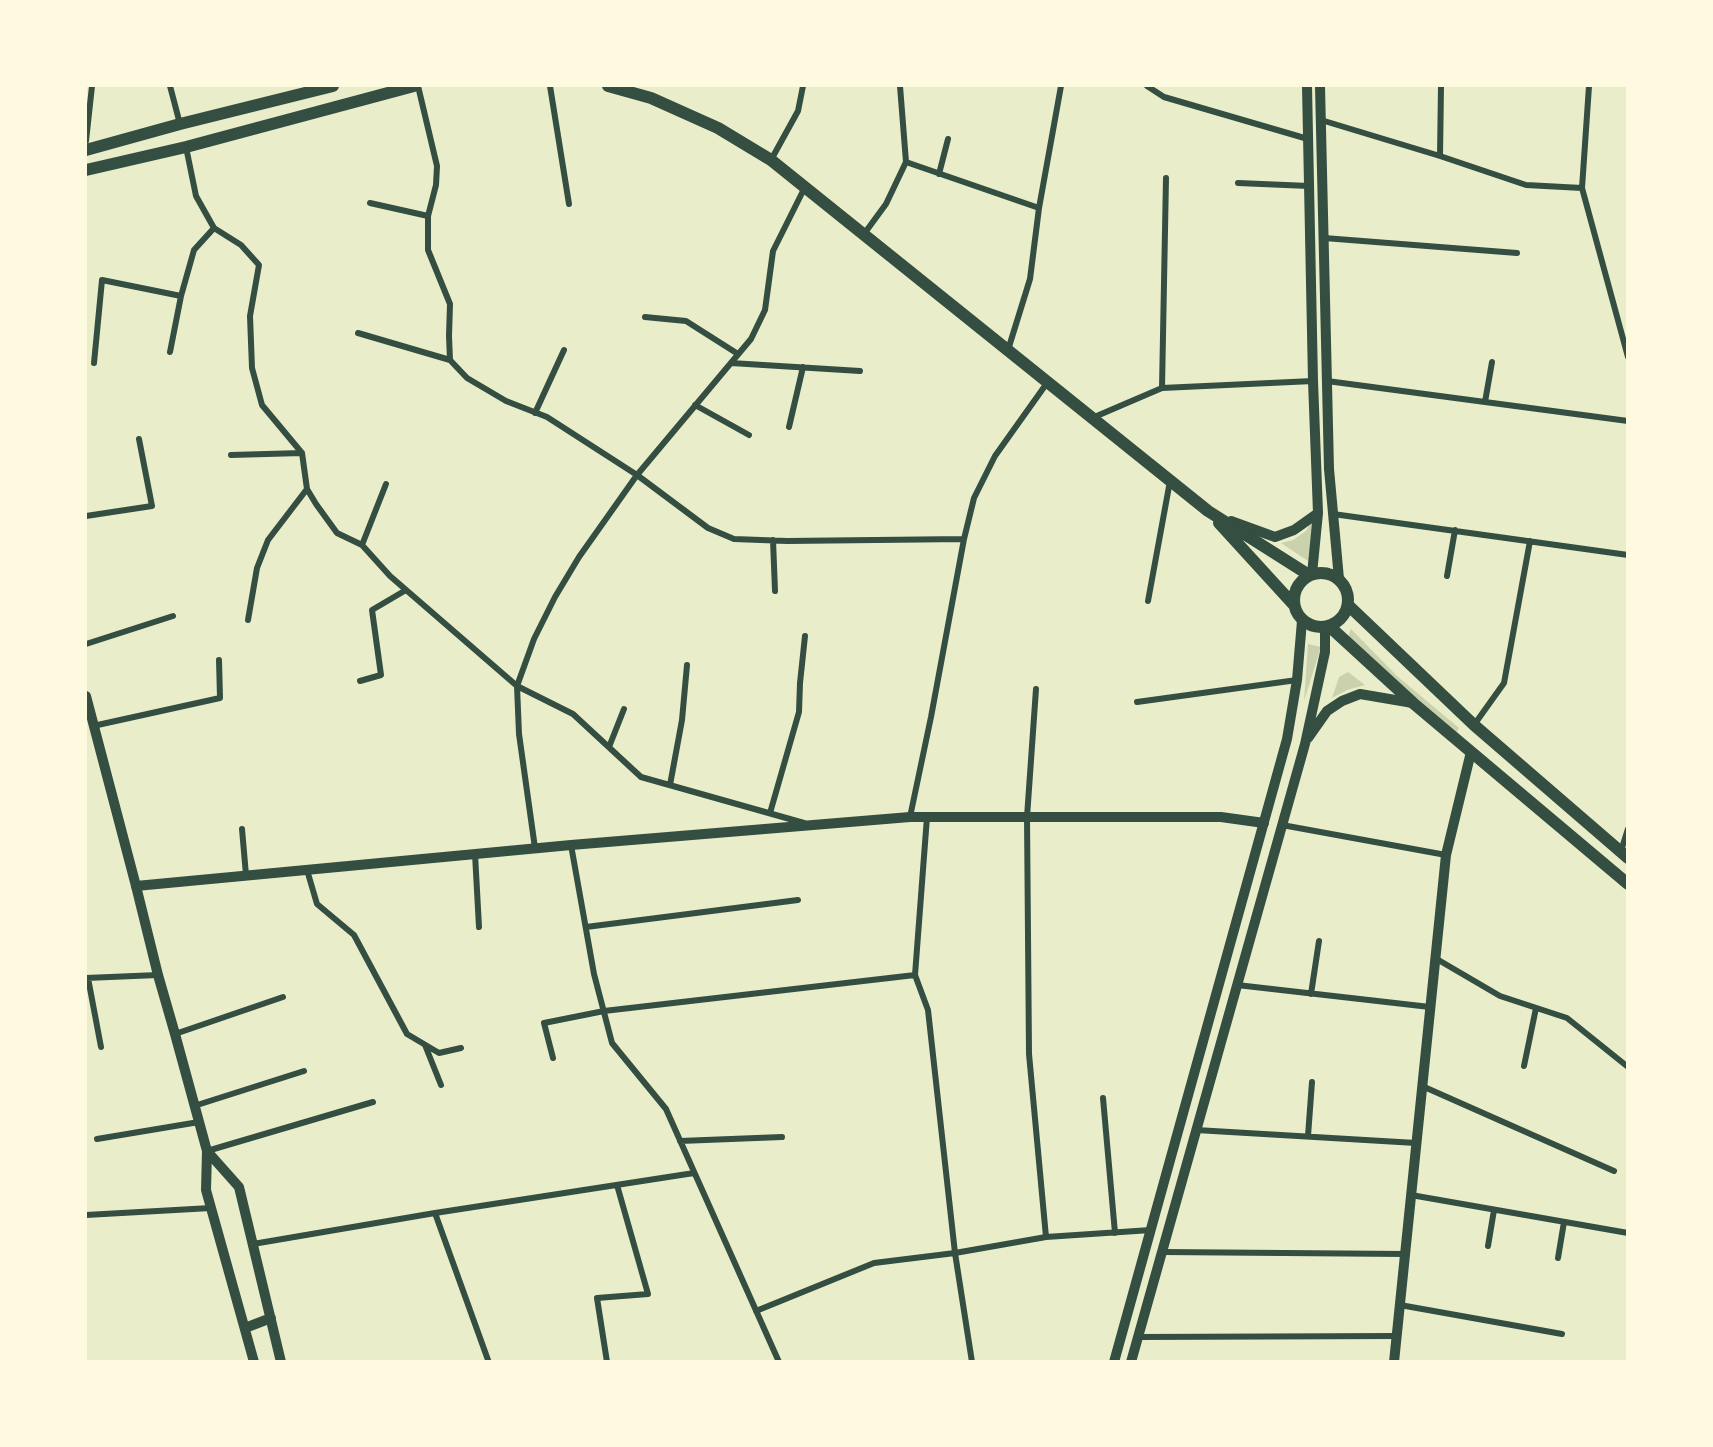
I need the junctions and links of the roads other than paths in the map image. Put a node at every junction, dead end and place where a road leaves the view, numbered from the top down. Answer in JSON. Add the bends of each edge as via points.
{"nodes":[{"id":1,"x":92,"y":86,"type":"edge"},
{"id":2,"x":170,"y":86,"type":"edge"},
{"id":3,"x":333,"y":86,"type":"edge"},
{"id":4,"x":416,"y":86,"type":"edge"},
{"id":5,"x":550,"y":86,"type":"edge"},
{"id":6,"x":608,"y":86,"type":"edge"},
{"id":7,"x":803,"y":86,"type":"edge"},
{"id":8,"x":900,"y":86,"type":"edge"},
{"id":9,"x":1061,"y":86,"type":"edge"},
{"id":10,"x":1307,"y":86,"type":"edge"},
{"id":11,"x":1320,"y":86,"type":"edge"},
{"id":12,"x":1441,"y":86,"type":"edge"},
{"id":13,"x":1590,"y":86,"type":"edge"},
{"id":14,"x":1151,"y":87,"type":"edge"},
{"id":15,"x":1321,"y":120,"type":"junction"},
{"id":16,"x":180,"y":124,"type":"junction"},
{"id":17,"x":1308,"y":139,"type":"junction"},
{"id":18,"x":948,"y":140,"type":"dead end"},
{"id":19,"x":86,"y":141,"type":"edge"},
{"id":20,"x":186,"y":147,"type":"junction"},
{"id":21,"x":86,"y":150,"type":"edge"},
{"id":22,"x":1440,"y":156,"type":"junction"},
{"id":23,"x":771,"y":160,"type":"junction"},
{"id":24,"x":906,"y":162,"type":"junction"},
{"id":25,"x":86,"y":170,"type":"edge"},
{"id":26,"x":939,"y":174,"type":"junction"},
{"id":27,"x":1166,"y":178,"type":"dead end"},
{"id":28,"x":1238,"y":183,"type":"dead end"},
{"id":29,"x":1309,"y":186,"type":"junction"},
{"id":30,"x":805,"y":187,"type":"junction"},
{"id":31,"x":1582,"y":188,"type":"junction"},
{"id":32,"x":370,"y":203,"type":"dead end"},
{"id":33,"x":569,"y":204,"type":"dead end"},
{"id":34,"x":1039,"y":208,"type":"junction"},
{"id":35,"x":428,"y":216,"type":"junction"},
{"id":36,"x":214,"y":228,"type":"junction"},
{"id":37,"x":864,"y":235,"type":"junction"},
{"id":38,"x":1324,"y":238,"type":"junction"},
{"id":39,"x":1517,"y":253,"type":"dead end"},
{"id":40,"x":181,"y":296,"type":"junction"},
{"id":41,"x":645,"y":317,"type":"dead end"},
{"id":42,"x":358,"y":333,"type":"dead end"},
{"id":43,"x":564,"y":350,"type":"dead end"},
{"id":44,"x":1008,"y":350,"type":"junction"},
{"id":45,"x":170,"y":352,"type":"dead end"},
{"id":46,"x":738,"y":354,"type":"junction"},
{"id":47,"x":1628,"y":357,"type":"edge"},
{"id":48,"x":450,"y":360,"type":"junction"},
{"id":49,"x":1492,"y":362,"type":"dead end"},
{"id":50,"x":94,"y":363,"type":"dead end"},
{"id":51,"x":731,"y":363,"type":"junction"},
{"id":52,"x":803,"y":367,"type":"junction"},
{"id":53,"x":860,"y":371,"type":"dead end"},
{"id":54,"x":1313,"y":381,"type":"junction"},
{"id":55,"x":1327,"y":381,"type":"junction"},
{"id":56,"x":1047,"y":382,"type":"junction"},
{"id":57,"x":1162,"y":388,"type":"junction"},
{"id":58,"x":1485,"y":402,"type":"junction"},
{"id":59,"x":695,"y":405,"type":"junction"},
{"id":60,"x":535,"y":412,"type":"junction"},
{"id":61,"x":1092,"y":418,"type":"junction"},
{"id":62,"x":1628,"y":421,"type":"edge"},
{"id":63,"x":789,"y":427,"type":"dead end"},
{"id":64,"x":749,"y":435,"type":"dead end"},
{"id":65,"x":139,"y":439,"type":"dead end"},
{"id":66,"x":302,"y":453,"type":"junction"},
{"id":67,"x":231,"y":455,"type":"dead end"},
{"id":68,"x":637,"y":475,"type":"junction"},
{"id":69,"x":1170,"y":481,"type":"junction"},
{"id":70,"x":386,"y":484,"type":"dead end"},
{"id":71,"x":307,"y":489,"type":"junction"},
{"id":72,"x":1208,"y":511,"type":"junction"},
{"id":73,"x":1318,"y":513,"type":"junction"},
{"id":74,"x":1333,"y":514,"type":"junction"},
{"id":75,"x":86,"y":516,"type":"edge"},
{"id":76,"x":1455,"y":530,"type":"junction"},
{"id":77,"x":964,"y":538,"type":"junction"},
{"id":78,"x":773,"y":540,"type":"junction"},
{"id":79,"x":1530,"y":541,"type":"junction"},
{"id":80,"x":362,"y":544,"type":"junction"},
{"id":81,"x":1628,"y":555,"type":"edge"},
{"id":82,"x":1310,"y":574,"type":"junction"},
{"id":83,"x":1448,"y":576,"type":"dead end"},
{"id":84,"x":1339,"y":579,"type":"junction"},
{"id":85,"x":406,"y":590,"type":"junction"},
{"id":86,"x":775,"y":591,"type":"dead end"},
{"id":87,"x":1148,"y":600,"type":"dead end"},
{"id":88,"x":1293,"y":604,"type":"junction"},
{"id":89,"x":1348,"y":605,"type":"junction"},
{"id":90,"x":173,"y":616,"type":"dead end"},
{"id":91,"x":248,"y":621,"type":"dead end"},
{"id":92,"x":1302,"y":621,"type":"junction"},
{"id":93,"x":1328,"y":626,"type":"junction"},
{"id":94,"x":805,"y":636,"type":"dead end"},
{"id":95,"x":86,"y":644,"type":"edge"},
{"id":96,"x":219,"y":660,"type":"dead end"},
{"id":97,"x":687,"y":665,"type":"dead end"},
{"id":98,"x":1297,"y":680,"type":"junction"},
{"id":99,"x":360,"y":681,"type":"dead end"},
{"id":100,"x":517,"y":686,"type":"junction"},
{"id":101,"x":1036,"y":689,"type":"dead end"},
{"id":102,"x":86,"y":696,"type":"edge"},
{"id":103,"x":1137,"y":702,"type":"dead end"},
{"id":104,"x":1413,"y":703,"type":"junction"},
{"id":105,"x":624,"y":709,"type":"dead end"},
{"id":106,"x":1474,"y":725,"type":"junction"},
{"id":107,"x":93,"y":726,"type":"junction"},
{"id":108,"x":1305,"y":744,"type":"junction"},
{"id":109,"x":609,"y":747,"type":"junction"},
{"id":110,"x":1471,"y":753,"type":"junction"},
{"id":111,"x":670,"y":785,"type":"junction"},
{"id":112,"x":770,"y":813,"type":"junction"},
{"id":113,"x":910,"y":817,"type":"junction"},
{"id":114,"x":927,"y":817,"type":"junction"},
{"id":115,"x":1027,"y":817,"type":"junction"},
{"id":116,"x":1264,"y":823,"type":"junction"},
{"id":117,"x":810,"y":825,"type":"junction"},
{"id":118,"x":1282,"y":825,"type":"junction"},
{"id":119,"x":243,"y":829,"type":"dead end"},
{"id":120,"x":1628,"y":829,"type":"edge"},
{"id":121,"x":571,"y":845,"type":"junction"},
{"id":122,"x":535,"y":848,"type":"junction"},
{"id":123,"x":475,"y":854,"type":"junction"},
{"id":124,"x":1446,"y":855,"type":"junction"},
{"id":125,"x":1624,"y":855,"type":"edge"},
{"id":126,"x":307,"y":870,"type":"junction"},
{"id":127,"x":246,"y":876,"type":"junction"},
{"id":128,"x":1628,"y":884,"type":"edge"},
{"id":129,"x":136,"y":886,"type":"junction"},
{"id":130,"x":798,"y":900,"type":"dead end"},
{"id":131,"x":479,"y":927,"type":"dead end"},
{"id":132,"x":586,"y":927,"type":"junction"},
{"id":133,"x":1319,"y":941,"type":"dead end"},
{"id":134,"x":1435,"y":958,"type":"junction"},
{"id":135,"x":158,"y":975,"type":"junction"},
{"id":136,"x":915,"y":975,"type":"junction"},
{"id":137,"x":87,"y":978,"type":"edge"},
{"id":138,"x":1237,"y":985,"type":"junction"},
{"id":139,"x":1311,"y":994,"type":"junction"},
{"id":140,"x":283,"y":997,"type":"dead end"},
{"id":141,"x":1430,"y":1007,"type":"junction"},
{"id":142,"x":1536,"y":1008,"type":"junction"},
{"id":143,"x":604,"y":1011,"type":"junction"},
{"id":144,"x":175,"y":1034,"type":"junction"},
{"id":145,"x":424,"y":1045,"type":"junction"},
{"id":146,"x":100,"y":1047,"type":"dead end"},
{"id":147,"x":461,"y":1048,"type":"dead end"},
{"id":148,"x":553,"y":1058,"type":"dead end"},
{"id":149,"x":1524,"y":1066,"type":"dead end"},
{"id":150,"x":1628,"y":1066,"type":"edge"},
{"id":151,"x":304,"y":1071,"type":"dead end"},
{"id":152,"x":1312,"y":1082,"type":"dead end"},
{"id":153,"x":441,"y":1085,"type":"dead end"},
{"id":154,"x":1422,"y":1086,"type":"junction"},
{"id":155,"x":1103,"y":1098,"type":"dead end"},
{"id":156,"x":373,"y":1102,"type":"dead end"},
{"id":157,"x":194,"y":1106,"type":"junction"},
{"id":158,"x":199,"y":1122,"type":"junction"},
{"id":159,"x":1196,"y":1130,"type":"junction"},
{"id":160,"x":1308,"y":1136,"type":"junction"},
{"id":161,"x":782,"y":1137,"type":"dead end"},
{"id":162,"x":97,"y":1139,"type":"dead end"},
{"id":163,"x":680,"y":1141,"type":"junction"},
{"id":164,"x":1416,"y":1143,"type":"junction"},
{"id":165,"x":207,"y":1151,"type":"junction"},
{"id":166,"x":1614,"y":1171,"type":"dead end"},
{"id":167,"x":694,"y":1173,"type":"junction"},
{"id":168,"x":617,"y":1185,"type":"junction"},
{"id":169,"x":1411,"y":1195,"type":"junction"},
{"id":170,"x":211,"y":1208,"type":"junction"},
{"id":171,"x":1494,"y":1209,"type":"junction"},
{"id":172,"x":435,"y":1213,"type":"junction"},
{"id":173,"x":86,"y":1215,"type":"edge"},
{"id":174,"x":1564,"y":1222,"type":"junction"},
{"id":175,"x":1151,"y":1230,"type":"junction"},
{"id":176,"x":1115,"y":1233,"type":"junction"},
{"id":177,"x":1628,"y":1233,"type":"edge"},
{"id":178,"x":1046,"y":1237,"type":"junction"},
{"id":179,"x":253,"y":1244,"type":"junction"},
{"id":180,"x":1488,"y":1246,"type":"dead end"},
{"id":181,"x":955,"y":1252,"type":"junction"},
{"id":182,"x":1162,"y":1252,"type":"junction"},
{"id":183,"x":1405,"y":1254,"type":"junction"},
{"id":184,"x":1558,"y":1258,"type":"dead end"},
{"id":185,"x":1400,"y":1305,"type":"junction"},
{"id":186,"x":756,"y":1311,"type":"junction"},
{"id":187,"x":271,"y":1318,"type":"junction"},
{"id":188,"x":245,"y":1328,"type":"junction"},
{"id":189,"x":1562,"y":1334,"type":"dead end"},
{"id":190,"x":1396,"y":1336,"type":"junction"},
{"id":191,"x":1138,"y":1337,"type":"junction"},
{"id":192,"x":488,"y":1360,"type":"dead end"},
{"id":193,"x":254,"y":1362,"type":"edge"},
{"id":194,"x":281,"y":1362,"type":"edge"},
{"id":195,"x":607,"y":1362,"type":"edge"},
{"id":196,"x":779,"y":1362,"type":"edge"},
{"id":197,"x":972,"y":1362,"type":"edge"},
{"id":198,"x":1114,"y":1362,"type":"edge"},
{"id":199,"x":1131,"y":1362,"type":"edge"},
{"id":200,"x":1394,"y":1362,"type":"edge"}],
"edges":[{"from":1,"to":19,"type":"street"},
{"from":2,"to":16,"type":"street"},
{"from":3,"to":16,"type":"main road"},
{"from":4,"to":20,"type":"main road"},
{"from":4,"to":35,"type":"street","via":[[437,166]]},
{"from":5,"to":33,"type":"street"},
{"from":6,"to":23,"type":"main road","via":[[651,98],[718,128]]},
{"from":7,"to":23,"type":"street","via":[[798,111]]},
{"from":8,"to":24,"type":"street"},
{"from":9,"to":34,"type":"street"},
{"from":10,"to":17,"type":"main road"},
{"from":11,"to":15,"type":"main road"},
{"from":12,"to":22,"type":"street"},
{"from":13,"to":31,"type":"street"},
{"from":14,"to":17,"type":"street","via":[[1164,97]]},
{"from":15,"to":22,"type":"street"},
{"from":15,"to":38,"type":"main road"},
{"from":16,"to":21,"type":"main road"},
{"from":17,"to":29,"type":"main road"},
{"from":18,"to":26,"type":"street"},
{"from":20,"to":25,"type":"main road"},
{"from":20,"to":36,"type":"street","via":[[196,196]]},
{"from":22,"to":31,"type":"street","via":[[1526,185]]},
{"from":23,"to":30,"type":"main road"},
{"from":24,"to":26,"type":"street"},
{"from":24,"to":37,"type":"street","via":[[886,204]]},
{"from":26,"to":34,"type":"street"},
{"from":27,"to":57,"type":"street"},
{"from":28,"to":29,"type":"street"},
{"from":29,"to":54,"type":"main road"},
{"from":30,"to":37,"type":"main road"},
{"from":30,"to":46,"type":"street","via":[[773,250],[765,310],[751,339]]},
{"from":31,"to":47,"type":"street"},
{"from":32,"to":35,"type":"street"},
{"from":34,"to":44,"type":"street","via":[[1030,279]]},
{"from":35,"to":48,"type":"street","via":[[428,250],[450,304]]},
{"from":36,"to":40,"type":"street","via":[[194,250]]},
{"from":36,"to":66,"type":"street","via":[[241,245],[259,265],[249,316],[252,368],[262,405]]},
{"from":37,"to":44,"type":"main road"},
{"from":38,"to":39,"type":"street"},
{"from":38,"to":55,"type":"main road"},
{"from":40,"to":45,"type":"street"},
{"from":40,"to":50,"type":"street","via":[[102,280]]},
{"from":41,"to":46,"type":"street","via":[[686,321]]},
{"from":42,"to":48,"type":"street"},
{"from":43,"to":60,"type":"street"},
{"from":44,"to":56,"type":"main road"},
{"from":46,"to":51,"type":"street"},
{"from":48,"to":60,"type":"street","via":[[467,378],[506,401]]},
{"from":49,"to":58,"type":"street"},
{"from":51,"to":52,"type":"street"},
{"from":51,"to":59,"type":"street"},
{"from":52,"to":53,"type":"street"},
{"from":52,"to":63,"type":"street"},
{"from":54,"to":57,"type":"street"},
{"from":54,"to":73,"type":"main road"},
{"from":55,"to":58,"type":"street"},
{"from":55,"to":74,"type":"main road"},
{"from":56,"to":61,"type":"main road"},
{"from":56,"to":77,"type":"street","via":[[995,456],[974,498]]},
{"from":57,"to":61,"type":"street"},
{"from":58,"to":62,"type":"street"},
{"from":59,"to":64,"type":"street"},
{"from":59,"to":68,"type":"street"},
{"from":60,"to":68,"type":"street"},
{"from":61,"to":69,"type":"main road"},
{"from":65,"to":75,"type":"street","via":[[152,506]]},
{"from":66,"to":67,"type":"street"},
{"from":66,"to":71,"type":"street"},
{"from":68,"to":78,"type":"street","via":[[708,528],[734,539]]},
{"from":68,"to":100,"type":"street","via":[[555,597]]},
{"from":69,"to":72,"type":"main road"},
{"from":69,"to":87,"type":"street"},
{"from":70,"to":80,"type":"street"},
{"from":71,"to":80,"type":"street","via":[[337,533]]},
{"from":71,"to":91,"type":"street","via":[[268,540],[257,568]]},
{"from":72,"to":73,"type":"main road","via":[[1275,537],[1294,530]]},
{"from":72,"to":82,"type":"main road"},
{"from":72,"to":88,"type":"main road"},
{"from":73,"to":82,"type":"main road"},
{"from":74,"to":76,"type":"street"},
{"from":74,"to":84,"type":"main road"},
{"from":76,"to":79,"type":"street"},
{"from":76,"to":83,"type":"street"},
{"from":77,"to":78,"type":"street"},
{"from":77,"to":113,"type":"street"},
{"from":78,"to":86,"type":"street"},
{"from":79,"to":81,"type":"street"},
{"from":79,"to":106,"type":"street","via":[[1504,683]]},
{"from":80,"to":85,"type":"street"},
{"from":82,"to":84,"type":"main road","via":[[1321,572]]},
{"from":82,"to":88,"type":"main road","via":[[1297,586]]},
{"from":84,"to":89,"type":"main road","via":[[1345,586]]},
{"from":85,"to":99,"type":"street","via":[[372,610],[381,675]]},
{"from":85,"to":100,"type":"street"},
{"from":88,"to":92,"type":"main road"},
{"from":89,"to":93,"type":"main road","via":[[1338,621]]},
{"from":89,"to":106,"type":"main road"},
{"from":90,"to":95,"type":"street"},
{"from":92,"to":93,"type":"main road","via":[[1311,626]]},
{"from":92,"to":98,"type":"main road"},
{"from":93,"to":104,"type":"main road"},
{"from":93,"to":108,"type":"main road"},
{"from":94,"to":112,"type":"street","via":[[799,712]]},
{"from":96,"to":107,"type":"street","via":[[220,698]]},
{"from":97,"to":111,"type":"street"},
{"from":98,"to":103,"type":"street"},
{"from":98,"to":116,"type":"main road","via":[[1287,739]]},
{"from":100,"to":109,"type":"street","via":[[573,714]]},
{"from":100,"to":122,"type":"street","via":[[519,734]]},
{"from":101,"to":115,"type":"street"},
{"from":102,"to":107,"type":"main road"},
{"from":104,"to":108,"type":"main road","via":[[1360,694],[1327,711]]},
{"from":104,"to":110,"type":"main road"},
{"from":105,"to":109,"type":"street"},
{"from":106,"to":125,"type":"main road"},
{"from":107,"to":129,"type":"main road"},
{"from":108,"to":118,"type":"main road"},
{"from":109,"to":111,"type":"street","via":[[641,777]]},
{"from":110,"to":124,"type":"main road"},
{"from":110,"to":128,"type":"main road"},
{"from":111,"to":112,"type":"street"},
{"from":112,"to":117,"type":"street"},
{"from":113,"to":114,"type":"main road"},
{"from":113,"to":117,"type":"main road"},
{"from":114,"to":115,"type":"main road"},
{"from":114,"to":136,"type":"street"},
{"from":115,"to":116,"type":"main road","via":[[1221,817]]},
{"from":115,"to":178,"type":"street","via":[[1029,1054]]},
{"from":116,"to":175,"type":"main road"},
{"from":117,"to":121,"type":"main road"},
{"from":118,"to":124,"type":"street"},
{"from":118,"to":138,"type":"main road"},
{"from":119,"to":127,"type":"street"},
{"from":120,"to":125,"type":"street"},
{"from":121,"to":122,"type":"main road"},
{"from":121,"to":132,"type":"street"},
{"from":122,"to":123,"type":"main road"},
{"from":123,"to":126,"type":"main road"},
{"from":123,"to":131,"type":"street"},
{"from":124,"to":134,"type":"main road"},
{"from":126,"to":127,"type":"main road"},
{"from":126,"to":145,"type":"street","via":[[317,904],[354,935],[407,1034]]},
{"from":127,"to":129,"type":"main road"},
{"from":129,"to":135,"type":"main road"},
{"from":130,"to":132,"type":"street"},
{"from":132,"to":143,"type":"street"},
{"from":133,"to":139,"type":"street"},
{"from":134,"to":141,"type":"main road"},
{"from":134,"to":142,"type":"street","via":[[1500,996]]},
{"from":135,"to":137,"type":"street"},
{"from":135,"to":144,"type":"main road"},
{"from":136,"to":143,"type":"street"},
{"from":136,"to":181,"type":"street","via":[[928,1010]]},
{"from":137,"to":146,"type":"street"},
{"from":138,"to":139,"type":"street"},
{"from":138,"to":159,"type":"main road"},
{"from":139,"to":141,"type":"street"},
{"from":140,"to":144,"type":"street"},
{"from":141,"to":154,"type":"main road"},
{"from":142,"to":149,"type":"street"},
{"from":142,"to":150,"type":"street","via":[[1567,1018]]},
{"from":143,"to":148,"type":"street","via":[[544,1023]]},
{"from":143,"to":163,"type":"street","via":[[612,1043],[666,1109]]},
{"from":144,"to":157,"type":"main road"},
{"from":145,"to":147,"type":"street","via":[[439,1053]]},
{"from":145,"to":153,"type":"street"},
{"from":151,"to":157,"type":"street"},
{"from":152,"to":160,"type":"street"},
{"from":154,"to":164,"type":"main road"},
{"from":154,"to":166,"type":"street"},
{"from":155,"to":176,"type":"street"},
{"from":156,"to":165,"type":"street"},
{"from":157,"to":158,"type":"main road"},
{"from":158,"to":162,"type":"street"},
{"from":158,"to":165,"type":"main road"},
{"from":159,"to":160,"type":"street"},
{"from":159,"to":182,"type":"main road"},
{"from":160,"to":164,"type":"street"},
{"from":161,"to":163,"type":"street"},
{"from":163,"to":167,"type":"street"},
{"from":164,"to":169,"type":"main road"},
{"from":165,"to":170,"type":"main road"},
{"from":165,"to":179,"type":"main road","via":[[239,1187]]},
{"from":167,"to":168,"type":"street"},
{"from":167,"to":186,"type":"street"},
{"from":168,"to":172,"type":"street"},
{"from":168,"to":195,"type":"street","via":[[648,1294],[597,1298]]},
{"from":169,"to":171,"type":"street"},
{"from":169,"to":183,"type":"main road"},
{"from":170,"to":173,"type":"street"},
{"from":170,"to":188,"type":"main road"},
{"from":171,"to":174,"type":"street"},
{"from":171,"to":180,"type":"street"},
{"from":172,"to":179,"type":"street"},
{"from":172,"to":192,"type":"street"},
{"from":174,"to":177,"type":"street"},
{"from":174,"to":184,"type":"street"},
{"from":175,"to":176,"type":"street"},
{"from":175,"to":198,"type":"main road"},
{"from":176,"to":178,"type":"street"},
{"from":178,"to":181,"type":"street"},
{"from":179,"to":187,"type":"main road"},
{"from":181,"to":186,"type":"street","via":[[873,1263]]},
{"from":181,"to":197,"type":"street"},
{"from":182,"to":183,"type":"street"},
{"from":182,"to":191,"type":"main road"},
{"from":183,"to":185,"type":"main road"},
{"from":185,"to":189,"type":"street"},
{"from":185,"to":190,"type":"main road"},
{"from":186,"to":196,"type":"street"},
{"from":187,"to":188,"type":"main road"},
{"from":187,"to":194,"type":"main road"},
{"from":188,"to":193,"type":"main road"},
{"from":190,"to":191,"type":"street"},
{"from":190,"to":200,"type":"main road"},
{"from":191,"to":199,"type":"main road"}]}
